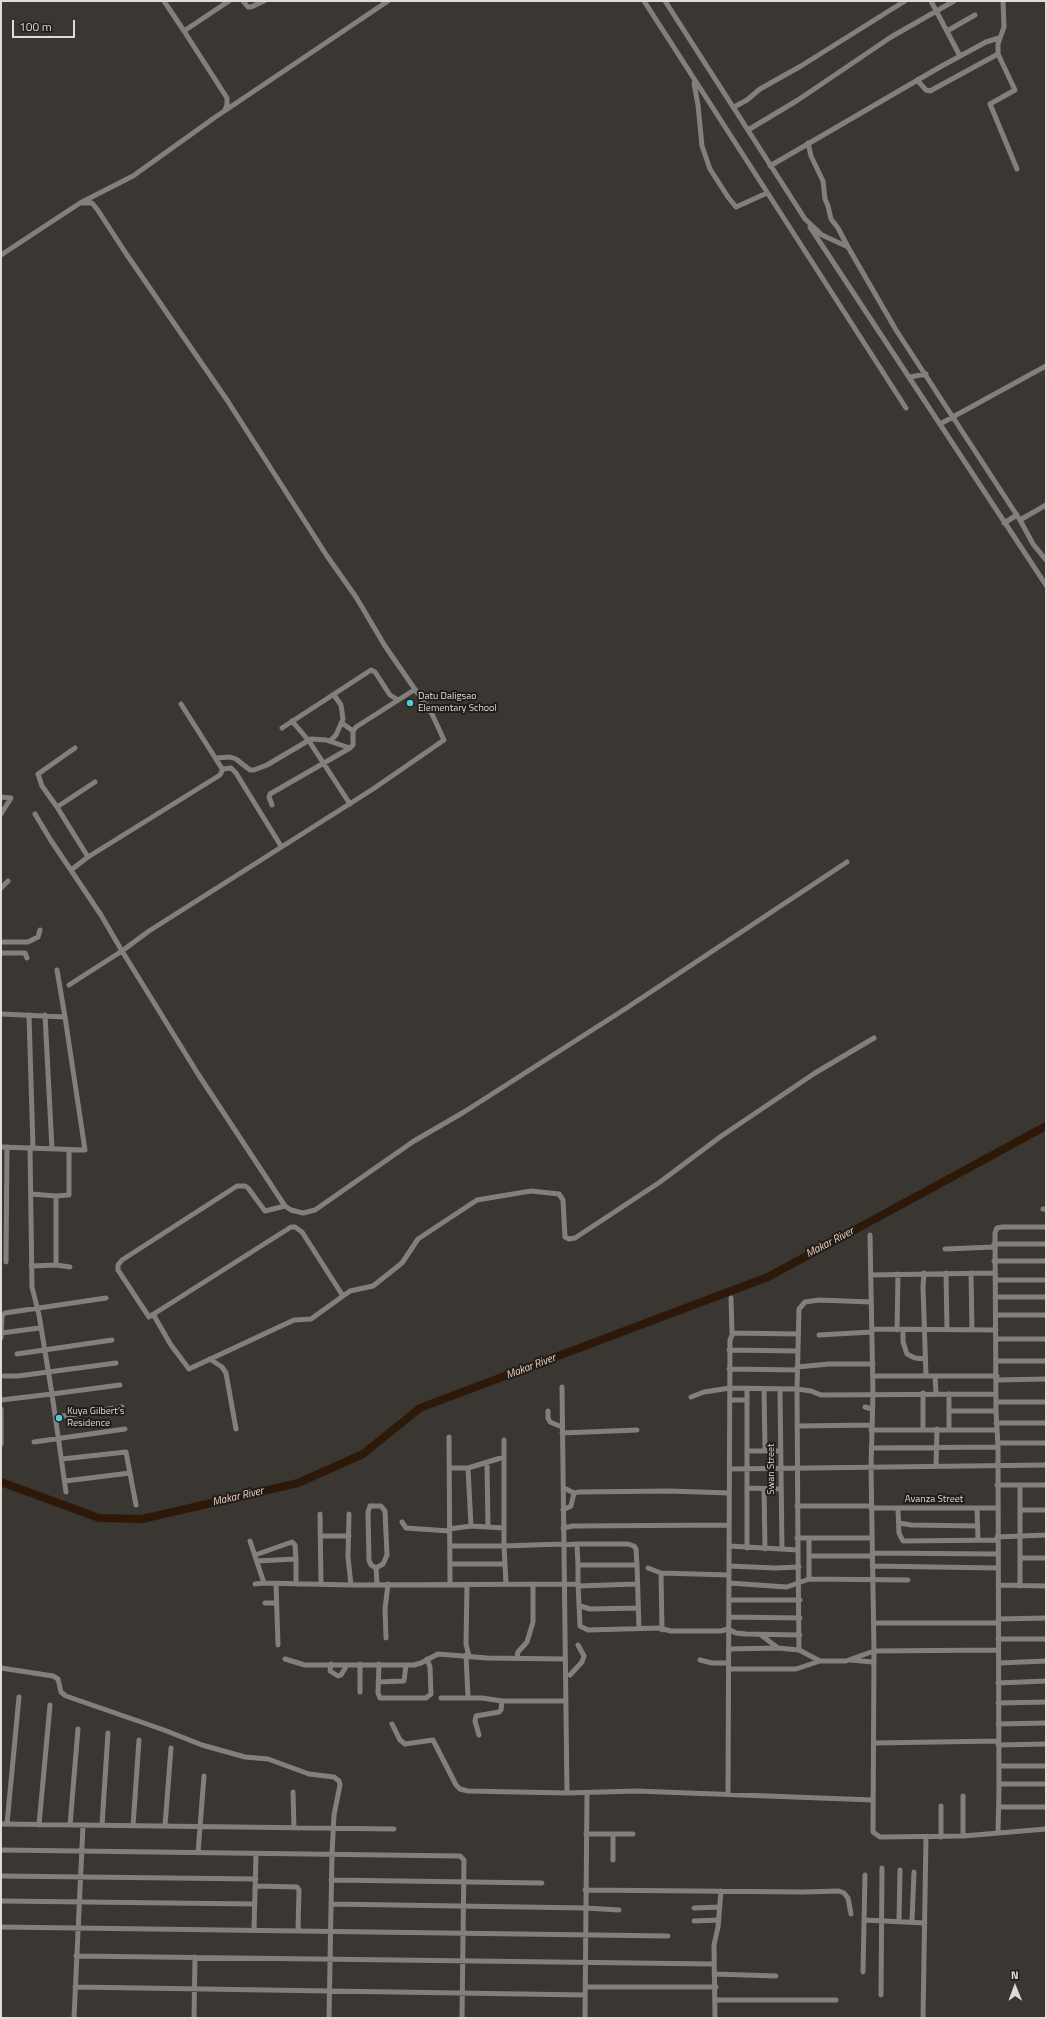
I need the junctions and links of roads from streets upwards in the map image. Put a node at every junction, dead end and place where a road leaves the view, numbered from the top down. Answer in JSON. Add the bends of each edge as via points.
{"nodes":[{"id":1,"x":164,"y":1,"type":"edge"},
{"id":2,"x":229,"y":1,"type":"edge"},
{"id":3,"x":243,"y":1,"type":"edge"},
{"id":4,"x":264,"y":1,"type":"edge"},
{"id":5,"x":388,"y":1,"type":"edge"},
{"id":6,"x":644,"y":1,"type":"edge"},
{"id":7,"x":665,"y":1,"type":"edge"},
{"id":8,"x":905,"y":1,"type":"edge"},
{"id":9,"x":931,"y":1,"type":"edge"},
{"id":10,"x":954,"y":1,"type":"edge"},
{"id":11,"x":1003,"y":1,"type":"edge"},
{"id":12,"x":936,"y":11,"type":"junction"},
{"id":13,"x":974,"y":15,"type":"dead end"},
{"id":14,"x":184,"y":31,"type":"junction"},
{"id":15,"x":947,"y":31,"type":"junction"},
{"id":16,"x":999,"y":38,"type":"junction"},
{"id":17,"x":998,"y":54,"type":"junction"},
{"id":18,"x":960,"y":56,"type":"junction"},
{"id":19,"x":693,"y":78,"type":"junction"},
{"id":20,"x":917,"y":80,"type":"junction"},
{"id":21,"x":734,"y":107,"type":"junction"},
{"id":22,"x":225,"y":111,"type":"junction"},
{"id":23,"x":748,"y":130,"type":"junction"},
{"id":24,"x":808,"y":143,"type":"junction"},
{"id":25,"x":770,"y":166,"type":"junction"},
{"id":26,"x":1017,"y":169,"type":"dead end"},
{"id":27,"x":767,"y":193,"type":"junction"},
{"id":28,"x":80,"y":203,"type":"junction"},
{"id":29,"x":805,"y":218,"type":"junction"},
{"id":30,"x":848,"y":247,"type":"junction"},
{"id":31,"x":1,"y":255,"type":"edge"},
{"id":32,"x":1046,"y":366,"type":"edge"},
{"id":33,"x":926,"y":374,"type":"junction"},
{"id":34,"x":910,"y":377,"type":"junction"},
{"id":35,"x":906,"y":408,"type":"dead end"},
{"id":36,"x":954,"y":417,"type":"junction"},
{"id":37,"x":940,"y":424,"type":"junction"},
{"id":38,"x":1046,"y":505,"type":"edge"},
{"id":39,"x":1019,"y":517,"type":"junction"},
{"id":40,"x":1004,"y":523,"type":"junction"},
{"id":41,"x":1046,"y":560,"type":"edge"},
{"id":42,"x":1046,"y":585,"type":"edge"},
{"id":43,"x":414,"y":690,"type":"junction"},
{"id":44,"x":334,"y":695,"type":"junction"},
{"id":45,"x":398,"y":700,"type":"junction"},
{"id":46,"x":181,"y":704,"type":"dead end"},
{"id":47,"x":292,"y":721,"type":"junction"},
{"id":48,"x":342,"y":723,"type":"junction"},
{"id":49,"x":282,"y":728,"type":"dead end"},
{"id":50,"x":353,"y":731,"type":"junction"},
{"id":51,"x":309,"y":741,"type":"junction"},
{"id":52,"x":330,"y":741,"type":"junction"},
{"id":53,"x":75,"y":748,"type":"dead end"},
{"id":54,"x":350,"y":748,"type":"junction"},
{"id":55,"x":216,"y":758,"type":"junction"},
{"id":56,"x":324,"y":764,"type":"junction"},
{"id":57,"x":223,"y":769,"type":"junction"},
{"id":58,"x":95,"y":782,"type":"dead end"},
{"id":59,"x":1,"y":797,"type":"edge"},
{"id":60,"x":350,"y":804,"type":"junction"},
{"id":61,"x":272,"y":805,"type":"dead end"},
{"id":62,"x":57,"y":807,"type":"junction"},
{"id":63,"x":1,"y":814,"type":"edge"},
{"id":64,"x":35,"y":814,"type":"dead end"},
{"id":65,"x":281,"y":846,"type":"junction"},
{"id":66,"x":88,"y":857,"type":"junction"},
{"id":67,"x":847,"y":862,"type":"dead end"},
{"id":68,"x":71,"y":870,"type":"junction"},
{"id":69,"x":8,"y":881,"type":"dead end"},
{"id":70,"x":1,"y":888,"type":"edge"},
{"id":71,"x":40,"y":930,"type":"dead end"},
{"id":72,"x":1,"y":942,"type":"edge"},
{"id":73,"x":122,"y":951,"type":"junction"},
{"id":74,"x":1,"y":953,"type":"edge"},
{"id":75,"x":27,"y":958,"type":"dead end"},
{"id":76,"x":57,"y":970,"type":"dead end"},
{"id":77,"x":69,"y":985,"type":"dead end"},
{"id":78,"x":1,"y":1014,"type":"edge"},
{"id":79,"x":30,"y":1015,"type":"junction"},
{"id":80,"x":45,"y":1015,"type":"junction"},
{"id":81,"x":65,"y":1017,"type":"junction"},
{"id":82,"x":874,"y":1038,"type":"dead end"},
{"id":83,"x":1,"y":1142,"type":"edge"},
{"id":84,"x":3,"y":1147,"type":"edge"},
{"id":85,"x":32,"y":1148,"type":"junction"},
{"id":86,"x":52,"y":1149,"type":"junction"},
{"id":87,"x":69,"y":1150,"type":"junction"},
{"id":88,"x":31,"y":1194,"type":"junction"},
{"id":89,"x":56,"y":1196,"type":"junction"},
{"id":90,"x":284,"y":1206,"type":"junction"},
{"id":91,"x":1046,"y":1227,"type":"edge"},
{"id":92,"x":870,"y":1236,"type":"dead end"},
{"id":93,"x":1046,"y":1244,"type":"edge"},
{"id":94,"x":994,"y":1246,"type":"junction"},
{"id":95,"x":945,"y":1249,"type":"dead end"},
{"id":96,"x":994,"y":1261,"type":"junction"},
{"id":97,"x":1046,"y":1261,"type":"edge"},
{"id":98,"x":6,"y":1262,"type":"dead end"},
{"id":99,"x":56,"y":1265,"type":"junction"},
{"id":100,"x":31,"y":1266,"type":"junction"},
{"id":101,"x":70,"y":1268,"type":"dead end"},
{"id":102,"x":924,"y":1273,"type":"junction"},
{"id":103,"x":946,"y":1273,"type":"junction"},
{"id":104,"x":971,"y":1273,"type":"junction"},
{"id":105,"x":995,"y":1273,"type":"junction"},
{"id":106,"x":898,"y":1274,"type":"junction"},
{"id":107,"x":871,"y":1275,"type":"junction"},
{"id":108,"x":995,"y":1280,"type":"junction"},
{"id":109,"x":1046,"y":1280,"type":"edge"},
{"id":110,"x":343,"y":1296,"type":"junction"},
{"id":111,"x":1046,"y":1297,"type":"edge"},
{"id":112,"x":106,"y":1298,"type":"dead end"},
{"id":113,"x":731,"y":1298,"type":"dead end"},
{"id":114,"x":995,"y":1298,"type":"junction"},
{"id":115,"x":871,"y":1302,"type":"junction"},
{"id":116,"x":37,"y":1308,"type":"junction"},
{"id":117,"x":153,"y":1314,"type":"junction"},
{"id":118,"x":996,"y":1315,"type":"junction"},
{"id":119,"x":1046,"y":1315,"type":"edge"},
{"id":120,"x":40,"y":1328,"type":"junction"},
{"id":121,"x":900,"y":1330,"type":"junction"},
{"id":122,"x":924,"y":1330,"type":"junction"},
{"id":123,"x":947,"y":1330,"type":"junction"},
{"id":124,"x":972,"y":1330,"type":"junction"},
{"id":125,"x":996,"y":1330,"type":"junction"},
{"id":126,"x":872,"y":1331,"type":"junction"},
{"id":127,"x":1,"y":1332,"type":"edge"},
{"id":128,"x":732,"y":1334,"type":"junction"},
{"id":129,"x":797,"y":1334,"type":"junction"},
{"id":130,"x":819,"y":1335,"type":"dead end"},
{"id":131,"x":1,"y":1338,"type":"edge"},
{"id":132,"x":997,"y":1339,"type":"junction"},
{"id":133,"x":1046,"y":1339,"type":"edge"},
{"id":134,"x":112,"y":1340,"type":"dead end"},
{"id":135,"x":45,"y":1350,"type":"junction"},
{"id":136,"x":729,"y":1350,"type":"junction"},
{"id":137,"x":798,"y":1351,"type":"junction"},
{"id":138,"x":17,"y":1354,"type":"dead end"},
{"id":139,"x":925,"y":1358,"type":"junction"},
{"id":140,"x":210,"y":1359,"type":"junction"},
{"id":141,"x":997,"y":1361,"type":"junction"},
{"id":142,"x":1046,"y":1361,"type":"edge"},
{"id":143,"x":116,"y":1363,"type":"dead end"},
{"id":144,"x":873,"y":1364,"type":"junction"},
{"id":145,"x":729,"y":1369,"type":"junction"},
{"id":146,"x":797,"y":1369,"type":"junction"},
{"id":147,"x":49,"y":1372,"type":"junction"},
{"id":148,"x":1,"y":1376,"type":"edge"},
{"id":149,"x":873,"y":1376,"type":"junction"},
{"id":150,"x":926,"y":1376,"type":"junction"},
{"id":151,"x":935,"y":1376,"type":"junction"},
{"id":152,"x":996,"y":1378,"type":"junction"},
{"id":153,"x":1046,"y":1379,"type":"edge"},
{"id":154,"x":120,"y":1385,"type":"dead end"},
{"id":155,"x":562,"y":1387,"type":"dead end"},
{"id":156,"x":730,"y":1388,"type":"junction"},
{"id":157,"x":747,"y":1388,"type":"junction"},
{"id":158,"x":764,"y":1389,"type":"junction"},
{"id":159,"x":797,"y":1389,"type":"junction"},
{"id":160,"x":780,"y":1390,"type":"junction"},
{"id":161,"x":936,"y":1393,"type":"junction"},
{"id":162,"x":52,"y":1394,"type":"junction"},
{"id":163,"x":873,"y":1394,"type":"junction"},
{"id":164,"x":923,"y":1394,"type":"junction"},
{"id":165,"x":949,"y":1394,"type":"junction"},
{"id":166,"x":996,"y":1394,"type":"junction"},
{"id":167,"x":691,"y":1397,"type":"dead end"},
{"id":168,"x":1,"y":1400,"type":"edge"},
{"id":169,"x":730,"y":1400,"type":"junction"},
{"id":170,"x":747,"y":1400,"type":"junction"},
{"id":171,"x":996,"y":1402,"type":"junction"},
{"id":172,"x":1046,"y":1402,"type":"edge"},
{"id":173,"x":122,"y":1407,"type":"dead end"},
{"id":174,"x":865,"y":1407,"type":"dead end"},
{"id":175,"x":1,"y":1409,"type":"edge"},
{"id":176,"x":872,"y":1409,"type":"junction"},
{"id":177,"x":548,"y":1411,"type":"dead end"},
{"id":178,"x":949,"y":1411,"type":"junction"},
{"id":179,"x":996,"y":1411,"type":"junction"},
{"id":180,"x":56,"y":1416,"type":"junction"},
{"id":181,"x":996,"y":1422,"type":"junction"},
{"id":182,"x":1046,"y":1423,"type":"edge"},
{"id":183,"x":2,"y":1424,"type":"edge"},
{"id":184,"x":797,"y":1426,"type":"junction"},
{"id":185,"x":871,"y":1428,"type":"junction"},
{"id":186,"x":125,"y":1429,"type":"dead end"},
{"id":187,"x":236,"y":1429,"type":"dead end"},
{"id":188,"x":923,"y":1429,"type":"junction"},
{"id":189,"x":937,"y":1429,"type":"junction"},
{"id":190,"x":949,"y":1429,"type":"junction"},
{"id":191,"x":562,"y":1430,"type":"junction"},
{"id":192,"x":637,"y":1430,"type":"dead end"},
{"id":193,"x":997,"y":1430,"type":"junction"},
{"id":194,"x":449,"y":1437,"type":"dead end"},
{"id":195,"x":58,"y":1438,"type":"junction"},
{"id":196,"x":504,"y":1440,"type":"dead end"},
{"id":197,"x":34,"y":1442,"type":"dead end"},
{"id":198,"x":1046,"y":1443,"type":"edge"},
{"id":199,"x":1,"y":1444,"type":"edge"},
{"id":200,"x":998,"y":1445,"type":"junction"},
{"id":201,"x":936,"y":1446,"type":"junction"},
{"id":202,"x":871,"y":1448,"type":"junction"},
{"id":203,"x":765,"y":1450,"type":"junction"},
{"id":204,"x":748,"y":1451,"type":"junction"},
{"id":205,"x":781,"y":1451,"type":"junction"},
{"id":206,"x":504,"y":1456,"type":"junction"},
{"id":207,"x":62,"y":1459,"type":"junction"},
{"id":208,"x":487,"y":1462,"type":"junction"},
{"id":209,"x":997,"y":1465,"type":"junction"},
{"id":210,"x":1046,"y":1465,"type":"edge"},
{"id":211,"x":936,"y":1466,"type":"junction"},
{"id":212,"x":871,"y":1467,"type":"junction"},
{"id":213,"x":450,"y":1468,"type":"junction"},
{"id":214,"x":468,"y":1468,"type":"junction"},
{"id":215,"x":747,"y":1468,"type":"junction"},
{"id":216,"x":781,"y":1468,"type":"junction"},
{"id":217,"x":730,"y":1469,"type":"junction"},
{"id":218,"x":797,"y":1469,"type":"junction"},
{"id":219,"x":130,"y":1472,"type":"junction"},
{"id":220,"x":65,"y":1481,"type":"junction"},
{"id":221,"x":997,"y":1485,"type":"junction"},
{"id":222,"x":1020,"y":1485,"type":"junction"},
{"id":223,"x":1046,"y":1485,"type":"edge"},
{"id":224,"x":564,"y":1488,"type":"junction"},
{"id":225,"x":748,"y":1488,"type":"junction"},
{"id":226,"x":764,"y":1489,"type":"junction"},
{"id":227,"x":781,"y":1489,"type":"junction"},
{"id":228,"x":66,"y":1492,"type":"dead end"},
{"id":229,"x":574,"y":1493,"type":"junction"},
{"id":230,"x":729,"y":1493,"type":"junction"},
{"id":231,"x":136,"y":1505,"type":"dead end"},
{"id":232,"x":797,"y":1506,"type":"junction"},
{"id":233,"x":871,"y":1507,"type":"junction"},
{"id":234,"x":997,"y":1508,"type":"junction"},
{"id":235,"x":898,"y":1509,"type":"junction"},
{"id":236,"x":977,"y":1509,"type":"junction"},
{"id":237,"x":563,"y":1510,"type":"junction"},
{"id":238,"x":1021,"y":1510,"type":"junction"},
{"id":239,"x":1046,"y":1510,"type":"edge"},
{"id":240,"x":320,"y":1514,"type":"dead end"},
{"id":241,"x":349,"y":1514,"type":"dead end"},
{"id":242,"x":402,"y":1522,"type":"dead end"},
{"id":243,"x":899,"y":1523,"type":"junction"},
{"id":244,"x":729,"y":1525,"type":"junction"},
{"id":245,"x":471,"y":1526,"type":"junction"},
{"id":246,"x":978,"y":1526,"type":"junction"},
{"id":247,"x":488,"y":1527,"type":"junction"},
{"id":248,"x":504,"y":1528,"type":"junction"},
{"id":249,"x":563,"y":1528,"type":"junction"},
{"id":250,"x":449,"y":1530,"type":"junction"},
{"id":251,"x":320,"y":1536,"type":"junction"},
{"id":252,"x":349,"y":1536,"type":"junction"},
{"id":253,"x":1020,"y":1536,"type":"junction"},
{"id":254,"x":1046,"y":1536,"type":"edge"},
{"id":255,"x":797,"y":1538,"type":"junction"},
{"id":256,"x":809,"y":1538,"type":"junction"},
{"id":257,"x":872,"y":1538,"type":"junction"},
{"id":258,"x":997,"y":1538,"type":"junction"},
{"id":259,"x":978,"y":1539,"type":"junction"},
{"id":260,"x":250,"y":1541,"type":"dead end"},
{"id":261,"x":563,"y":1544,"type":"junction"},
{"id":262,"x":577,"y":1544,"type":"junction"},
{"id":263,"x":450,"y":1546,"type":"junction"},
{"id":264,"x":504,"y":1546,"type":"junction"},
{"id":265,"x":729,"y":1546,"type":"junction"},
{"id":266,"x":747,"y":1548,"type":"junction"},
{"id":267,"x":765,"y":1549,"type":"junction"},
{"id":268,"x":782,"y":1549,"type":"junction"},
{"id":269,"x":798,"y":1550,"type":"junction"},
{"id":270,"x":872,"y":1554,"type":"junction"},
{"id":271,"x":997,"y":1554,"type":"junction"},
{"id":272,"x":255,"y":1555,"type":"junction"},
{"id":273,"x":809,"y":1556,"type":"junction"},
{"id":274,"x":1020,"y":1558,"type":"junction"},
{"id":275,"x":1046,"y":1558,"type":"edge"},
{"id":276,"x":296,"y":1559,"type":"junction"},
{"id":277,"x":257,"y":1561,"type":"junction"},
{"id":278,"x":450,"y":1564,"type":"junction"},
{"id":279,"x":504,"y":1564,"type":"junction"},
{"id":280,"x":578,"y":1565,"type":"junction"},
{"id":281,"x":637,"y":1565,"type":"junction"},
{"id":282,"x":729,"y":1566,"type":"junction"},
{"id":283,"x":872,"y":1566,"type":"junction"},
{"id":284,"x":799,"y":1567,"type":"junction"},
{"id":285,"x":376,"y":1568,"type":"junction"},
{"id":286,"x":648,"y":1568,"type":"dead end"},
{"id":287,"x":997,"y":1568,"type":"junction"},
{"id":288,"x":661,"y":1573,"type":"junction"},
{"id":289,"x":729,"y":1575,"type":"junction"},
{"id":290,"x":809,"y":1579,"type":"junction"},
{"id":291,"x":873,"y":1579,"type":"junction"},
{"id":292,"x":908,"y":1580,"type":"dead end"},
{"id":293,"x":800,"y":1581,"type":"junction"},
{"id":294,"x":264,"y":1583,"type":"junction"},
{"id":295,"x":450,"y":1583,"type":"junction"},
{"id":296,"x":506,"y":1583,"type":"junction"},
{"id":297,"x":729,"y":1583,"type":"junction"},
{"id":298,"x":255,"y":1584,"type":"dead end"},
{"id":299,"x":276,"y":1584,"type":"junction"},
{"id":300,"x":296,"y":1584,"type":"junction"},
{"id":301,"x":321,"y":1584,"type":"junction"},
{"id":302,"x":376,"y":1584,"type":"junction"},
{"id":303,"x":388,"y":1584,"type":"junction"},
{"id":304,"x":468,"y":1584,"type":"junction"},
{"id":305,"x":533,"y":1584,"type":"junction"},
{"id":306,"x":563,"y":1584,"type":"junction"},
{"id":307,"x":637,"y":1584,"type":"junction"},
{"id":308,"x":998,"y":1584,"type":"junction"},
{"id":309,"x":351,"y":1585,"type":"junction"},
{"id":310,"x":578,"y":1585,"type":"junction"},
{"id":311,"x":1020,"y":1586,"type":"junction"},
{"id":312,"x":1046,"y":1586,"type":"edge"},
{"id":313,"x":729,"y":1600,"type":"junction"},
{"id":314,"x":800,"y":1600,"type":"junction"},
{"id":315,"x":264,"y":1603,"type":"dead end"},
{"id":316,"x":276,"y":1603,"type":"junction"},
{"id":317,"x":580,"y":1606,"type":"junction"},
{"id":318,"x":638,"y":1608,"type":"junction"},
{"id":319,"x":729,"y":1617,"type":"junction"},
{"id":320,"x":800,"y":1618,"type":"junction"},
{"id":321,"x":1046,"y":1618,"type":"edge"},
{"id":322,"x":998,"y":1621,"type":"junction"},
{"id":323,"x":874,"y":1623,"type":"junction"},
{"id":324,"x":638,"y":1629,"type":"junction"},
{"id":325,"x":728,"y":1629,"type":"junction"},
{"id":326,"x":662,"y":1630,"type":"junction"},
{"id":327,"x":758,"y":1634,"type":"junction"},
{"id":328,"x":800,"y":1635,"type":"junction"},
{"id":329,"x":386,"y":1638,"type":"dead end"},
{"id":330,"x":998,"y":1639,"type":"junction"},
{"id":331,"x":1046,"y":1639,"type":"edge"},
{"id":332,"x":278,"y":1645,"type":"dead end"},
{"id":333,"x":578,"y":1645,"type":"dead end"},
{"id":334,"x":778,"y":1648,"type":"junction"},
{"id":335,"x":729,"y":1649,"type":"junction"},
{"id":336,"x":799,"y":1650,"type":"junction"},
{"id":337,"x":998,"y":1650,"type":"junction"},
{"id":338,"x":874,"y":1651,"type":"junction"},
{"id":339,"x":468,"y":1656,"type":"junction"},
{"id":340,"x":285,"y":1658,"type":"dead end"},
{"id":341,"x":517,"y":1658,"type":"junction"},
{"id":342,"x":427,"y":1659,"type":"junction"},
{"id":343,"x":565,"y":1659,"type":"junction"},
{"id":344,"x":700,"y":1660,"type":"dead end"},
{"id":345,"x":850,"y":1660,"type":"junction"},
{"id":346,"x":1046,"y":1661,"type":"edge"},
{"id":347,"x":820,"y":1662,"type":"junction"},
{"id":348,"x":873,"y":1662,"type":"junction"},
{"id":349,"x":999,"y":1663,"type":"junction"},
{"id":350,"x":331,"y":1664,"type":"junction"},
{"id":351,"x":360,"y":1664,"type":"junction"},
{"id":352,"x":379,"y":1664,"type":"junction"},
{"id":353,"x":347,"y":1665,"type":"junction"},
{"id":354,"x":406,"y":1665,"type":"junction"},
{"id":355,"x":728,"y":1666,"type":"junction"},
{"id":356,"x":1,"y":1668,"type":"edge"},
{"id":357,"x":570,"y":1675,"type":"dead end"},
{"id":358,"x":1046,"y":1681,"type":"edge"},
{"id":359,"x":378,"y":1682,"type":"junction"},
{"id":360,"x":998,"y":1682,"type":"junction"},
{"id":361,"x":360,"y":1692,"type":"dead end"},
{"id":362,"x":20,"y":1697,"type":"dead end"},
{"id":363,"x":441,"y":1698,"type":"dead end"},
{"id":364,"x":468,"y":1698,"type":"junction"},
{"id":365,"x":502,"y":1701,"type":"junction"},
{"id":366,"x":565,"y":1701,"type":"junction"},
{"id":367,"x":1046,"y":1702,"type":"edge"},
{"id":368,"x":998,"y":1703,"type":"junction"},
{"id":369,"x":50,"y":1705,"type":"dead end"},
{"id":370,"x":1046,"y":1723,"type":"edge"},
{"id":371,"x":392,"y":1724,"type":"dead end"},
{"id":372,"x":998,"y":1724,"type":"junction"},
{"id":373,"x":78,"y":1729,"type":"dead end"},
{"id":374,"x":108,"y":1733,"type":"dead end"},
{"id":375,"x":479,"y":1735,"type":"dead end"},
{"id":376,"x":139,"y":1740,"type":"dead end"},
{"id":377,"x":874,"y":1742,"type":"junction"},
{"id":378,"x":998,"y":1743,"type":"junction"},
{"id":379,"x":1046,"y":1744,"type":"edge"},
{"id":380,"x":171,"y":1748,"type":"dead end"},
{"id":381,"x":999,"y":1766,"type":"junction"},
{"id":382,"x":1046,"y":1766,"type":"edge"},
{"id":383,"x":204,"y":1776,"type":"dead end"},
{"id":384,"x":999,"y":1784,"type":"junction"},
{"id":385,"x":1046,"y":1784,"type":"edge"},
{"id":386,"x":294,"y":1792,"type":"dead end"},
{"id":387,"x":566,"y":1793,"type":"junction"},
{"id":388,"x":587,"y":1793,"type":"junction"},
{"id":389,"x":728,"y":1794,"type":"junction"},
{"id":390,"x":963,"y":1796,"type":"dead end"},
{"id":391,"x":873,"y":1800,"type":"junction"},
{"id":392,"x":941,"y":1806,"type":"dead end"},
{"id":393,"x":999,"y":1807,"type":"junction"},
{"id":394,"x":1046,"y":1807,"type":"edge"},
{"id":395,"x":4,"y":1824,"type":"edge"},
{"id":396,"x":39,"y":1825,"type":"junction"},
{"id":397,"x":70,"y":1825,"type":"junction"},
{"id":398,"x":102,"y":1825,"type":"junction"},
{"id":399,"x":83,"y":1826,"type":"junction"},
{"id":400,"x":133,"y":1826,"type":"junction"},
{"id":401,"x":165,"y":1826,"type":"junction"},
{"id":402,"x":200,"y":1827,"type":"junction"},
{"id":403,"x":294,"y":1828,"type":"junction"},
{"id":404,"x":333,"y":1828,"type":"junction"},
{"id":405,"x":394,"y":1829,"type":"dead end"},
{"id":406,"x":1046,"y":1829,"type":"edge"},
{"id":407,"x":998,"y":1833,"type":"junction"},
{"id":408,"x":586,"y":1834,"type":"junction"},
{"id":409,"x":613,"y":1834,"type":"junction"},
{"id":410,"x":633,"y":1834,"type":"dead end"},
{"id":411,"x":963,"y":1836,"type":"junction"},
{"id":412,"x":926,"y":1837,"type":"junction"},
{"id":413,"x":941,"y":1837,"type":"junction"},
{"id":414,"x":1,"y":1850,"type":"edge"},
{"id":415,"x":82,"y":1851,"type":"junction"},
{"id":416,"x":198,"y":1853,"type":"junction"},
{"id":417,"x":256,"y":1854,"type":"junction"},
{"id":418,"x":332,"y":1854,"type":"junction"},
{"id":419,"x":613,"y":1860,"type":"dead end"},
{"id":420,"x":882,"y":1868,"type":"dead end"},
{"id":421,"x":900,"y":1870,"type":"dead end"},
{"id":422,"x":914,"y":1872,"type":"dead end"},
{"id":423,"x":866,"y":1875,"type":"dead end"},
{"id":424,"x":1,"y":1876,"type":"edge"},
{"id":425,"x":80,"y":1877,"type":"junction"},
{"id":426,"x":256,"y":1879,"type":"junction"},
{"id":427,"x":331,"y":1880,"type":"junction"},
{"id":428,"x":464,"y":1882,"type":"junction"},
{"id":429,"x":542,"y":1883,"type":"dead end"},
{"id":430,"x":256,"y":1886,"type":"junction"},
{"id":431,"x":585,"y":1890,"type":"junction"},
{"id":432,"x":721,"y":1891,"type":"junction"},
{"id":433,"x":1,"y":1901,"type":"edge"},
{"id":434,"x":78,"y":1902,"type":"junction"},
{"id":435,"x":255,"y":1904,"type":"junction"},
{"id":436,"x":331,"y":1904,"type":"junction"},
{"id":437,"x":464,"y":1907,"type":"junction"},
{"id":438,"x":720,"y":1907,"type":"junction"},
{"id":439,"x":585,"y":1908,"type":"junction"},
{"id":440,"x":694,"y":1908,"type":"dead end"},
{"id":441,"x":619,"y":1910,"type":"dead end"},
{"id":442,"x":851,"y":1914,"type":"dead end"},
{"id":443,"x":719,"y":1920,"type":"junction"},
{"id":444,"x":864,"y":1920,"type":"junction"},
{"id":445,"x":881,"y":1920,"type":"junction"},
{"id":446,"x":694,"y":1921,"type":"dead end"},
{"id":447,"x":899,"y":1921,"type":"junction"},
{"id":448,"x":912,"y":1922,"type":"junction"},
{"id":449,"x":925,"y":1924,"type":"junction"},
{"id":450,"x":1,"y":1927,"type":"edge"},
{"id":451,"x":77,"y":1928,"type":"junction"},
{"id":452,"x":254,"y":1930,"type":"junction"},
{"id":453,"x":298,"y":1931,"type":"junction"},
{"id":454,"x":331,"y":1931,"type":"junction"},
{"id":455,"x":463,"y":1933,"type":"junction"},
{"id":456,"x":585,"y":1935,"type":"junction"},
{"id":457,"x":668,"y":1936,"type":"dead end"},
{"id":458,"x":76,"y":1956,"type":"junction"},
{"id":459,"x":195,"y":1957,"type":"junction"},
{"id":460,"x":330,"y":1959,"type":"junction"},
{"id":461,"x":463,"y":1960,"type":"junction"},
{"id":462,"x":586,"y":1962,"type":"junction"},
{"id":463,"x":714,"y":1964,"type":"junction"},
{"id":464,"x":863,"y":1972,"type":"dead end"},
{"id":465,"x":714,"y":1974,"type":"junction"},
{"id":466,"x":776,"y":1976,"type":"dead end"},
{"id":467,"x":586,"y":1986,"type":"junction"},
{"id":468,"x":75,"y":1987,"type":"junction"},
{"id":469,"x":716,"y":1987,"type":"junction"},
{"id":470,"x":195,"y":1990,"type":"junction"},
{"id":471,"x":330,"y":1991,"type":"junction"},
{"id":472,"x":462,"y":1993,"type":"junction"},
{"id":473,"x":585,"y":1995,"type":"junction"},
{"id":474,"x":881,"y":1995,"type":"dead end"},
{"id":475,"x":715,"y":2000,"type":"junction"},
{"id":476,"x":836,"y":2000,"type":"dead end"},
{"id":477,"x":74,"y":2018,"type":"edge"},
{"id":478,"x":194,"y":2018,"type":"edge"},
{"id":479,"x":329,"y":2018,"type":"edge"},
{"id":480,"x":462,"y":2018,"type":"edge"},
{"id":481,"x":585,"y":2018,"type":"edge"},
{"id":482,"x":715,"y":2018,"type":"edge"},
{"id":483,"x":923,"y":2018,"type":"edge"}],
"edges":[{"from":1,"to":14,"type":"street"},
{"from":2,"to":14,"type":"street"},
{"from":3,"to":4,"type":"street","via":[[248,7]]},
{"from":5,"to":22,"type":"street"},
{"from":6,"to":19,"type":"street"},
{"from":7,"to":21,"type":"street"},
{"from":8,"to":21,"type":"street"},
{"from":9,"to":12,"type":"street"},
{"from":10,"to":12,"type":"street"},
{"from":11,"to":16,"type":"street","via":[[1004,27]]},
{"from":12,"to":15,"type":"street"},
{"from":12,"to":23,"type":"street","via":[[891,37],[798,100]]},
{"from":13,"to":15,"type":"street"},
{"from":14,"to":22,"type":"street","via":[[226,98]]},
{"from":15,"to":18,"type":"street"},
{"from":16,"to":17,"type":"street"},
{"from":16,"to":18,"type":"street"},
{"from":17,"to":20,"type":"street","via":[[930,91]]},
{"from":17,"to":26,"type":"street","via":[[1015,90],[990,104]]},
{"from":18,"to":20,"type":"street"},
{"from":19,"to":27,"type":"street"},
{"from":19,"to":27,"type":"street","via":[[702,146],[710,169],[733,205],[736,207]]},
{"from":20,"to":24,"type":"street"},
{"from":21,"to":23,"type":"street"},
{"from":22,"to":28,"type":"street","via":[[133,176]]},
{"from":23,"to":25,"type":"street"},
{"from":24,"to":25,"type":"street"},
{"from":24,"to":30,"type":"street","via":[[823,181],[831,219]]},
{"from":25,"to":29,"type":"street"},
{"from":27,"to":35,"type":"street"},
{"from":28,"to":31,"type":"street"},
{"from":28,"to":43,"type":"street","via":[[92,203],[97,209],[227,400]]},
{"from":29,"to":30,"type":"street","via":[[822,235]]},
{"from":29,"to":34,"type":"street"},
{"from":30,"to":33,"type":"street","via":[[896,330]]},
{"from":32,"to":36,"type":"street"},
{"from":33,"to":34,"type":"street"},
{"from":33,"to":36,"type":"street"},
{"from":34,"to":37,"type":"street"},
{"from":36,"to":37,"type":"street"},
{"from":36,"to":39,"type":"street"},
{"from":37,"to":40,"type":"street"},
{"from":38,"to":39,"type":"street"},
{"from":39,"to":40,"type":"street"},
{"from":39,"to":41,"type":"street","via":[[1033,544]]},
{"from":40,"to":42,"type":"street"},
{"from":43,"to":45,"type":"street"},
{"from":43,"to":60,"type":"street","via":[[435,720],[444,740]]},
{"from":44,"to":45,"type":"street","via":[[372,670],[390,695]]},
{"from":44,"to":47,"type":"street"},
{"from":44,"to":48,"type":"street","via":[[343,711]]},
{"from":45,"to":50,"type":"street","via":[[361,722]]},
{"from":46,"to":55,"type":"street"},
{"from":47,"to":49,"type":"street"},
{"from":47,"to":51,"type":"street"},
{"from":48,"to":50,"type":"street"},
{"from":48,"to":52,"type":"street"},
{"from":50,"to":54,"type":"street","via":[[353,745]]},
{"from":51,"to":52,"type":"street"},
{"from":51,"to":55,"type":"street","via":[[254,770],[230,757]]},
{"from":51,"to":56,"type":"street"},
{"from":52,"to":54,"type":"street"},
{"from":53,"to":62,"type":"street","via":[[38,776]]},
{"from":54,"to":56,"type":"street"},
{"from":55,"to":57,"type":"street"},
{"from":56,"to":60,"type":"street"},
{"from":56,"to":61,"type":"street","via":[[270,794]]},
{"from":57,"to":65,"type":"street","via":[[231,768],[236,773]]},
{"from":57,"to":66,"type":"street","via":[[220,775]]},
{"from":58,"to":62,"type":"street"},
{"from":59,"to":63,"type":"street","via":[[11,798]]},
{"from":60,"to":65,"type":"street"},
{"from":62,"to":66,"type":"street"},
{"from":64,"to":68,"type":"street"},
{"from":65,"to":73,"type":"street"},
{"from":66,"to":68,"type":"street"},
{"from":67,"to":90,"type":"street","via":[[618,1014],[414,1141],[315,1210],[303,1213]]},
{"from":68,"to":73,"type":"street"},
{"from":69,"to":70,"type":"street"},
{"from":71,"to":72,"type":"street","via":[[38,938],[28,942]]},
{"from":73,"to":77,"type":"street"},
{"from":73,"to":90,"type":"street"},
{"from":74,"to":75,"type":"street","via":[[25,954]]},
{"from":76,"to":81,"type":"street"},
{"from":78,"to":79,"type":"street"},
{"from":79,"to":80,"type":"street"},
{"from":79,"to":85,"type":"street"},
{"from":80,"to":81,"type":"street"},
{"from":80,"to":86,"type":"street"},
{"from":81,"to":87,"type":"street","via":[[85,1150]]},
{"from":82,"to":110,"type":"street","via":[[815,1073],[660,1182],[575,1238],[565,1237],[564,1200],[559,1194],[531,1191],[477,1200],[418,1240],[402,1263],[373,1286],[355,1289]]},
{"from":83,"to":84,"type":"street"},
{"from":84,"to":85,"type":"street"},
{"from":84,"to":98,"type":"street"},
{"from":85,"to":86,"type":"street"},
{"from":85,"to":88,"type":"street"},
{"from":86,"to":87,"type":"street"},
{"from":87,"to":89,"type":"street","via":[[69,1195]]},
{"from":88,"to":89,"type":"street"},
{"from":88,"to":100,"type":"street"},
{"from":89,"to":99,"type":"street"},
{"from":90,"to":117,"type":"street","via":[[265,1211],[248,1188],[237,1186],[119,1263],[120,1275],[149,1316]]},
{"from":91,"to":94,"type":"street","via":[[999,1227],[996,1230]]},
{"from":92,"to":107,"type":"street"},
{"from":93,"to":94,"type":"street"},
{"from":94,"to":95,"type":"street"},
{"from":94,"to":96,"type":"street"},
{"from":96,"to":97,"type":"street"},
{"from":96,"to":105,"type":"street"},
{"from":99,"to":100,"type":"street"},
{"from":99,"to":101,"type":"street"},
{"from":100,"to":116,"type":"street","via":[[32,1291]]},
{"from":102,"to":103,"type":"street"},
{"from":102,"to":106,"type":"street"},
{"from":102,"to":122,"type":"street"},
{"from":103,"to":104,"type":"street"},
{"from":103,"to":123,"type":"street"},
{"from":104,"to":105,"type":"street"},
{"from":104,"to":124,"type":"street"},
{"from":105,"to":108,"type":"street"},
{"from":106,"to":107,"type":"street"},
{"from":106,"to":121,"type":"street"},
{"from":107,"to":115,"type":"street"},
{"from":108,"to":109,"type":"street"},
{"from":108,"to":114,"type":"street"},
{"from":110,"to":117,"type":"street","via":[[302,1232],[293,1227]]},
{"from":110,"to":140,"type":"street","via":[[311,1319],[294,1320]]},
{"from":111,"to":114,"type":"street"},
{"from":112,"to":116,"type":"street"},
{"from":113,"to":128,"type":"street"},
{"from":114,"to":118,"type":"street"},
{"from":115,"to":126,"type":"street"},
{"from":115,"to":129,"type":"street","via":[[805,1302],[799,1309]]},
{"from":116,"to":120,"type":"street"},
{"from":116,"to":127,"type":"street","via":[[4,1314]]},
{"from":117,"to":140,"type":"street","via":[[189,1369]]},
{"from":118,"to":119,"type":"street"},
{"from":118,"to":125,"type":"street"},
{"from":120,"to":127,"type":"street"},
{"from":120,"to":135,"type":"street"},
{"from":121,"to":122,"type":"street"},
{"from":121,"to":126,"type":"street"},
{"from":121,"to":139,"type":"street","via":[[907,1354],[915,1358]]},
{"from":122,"to":123,"type":"street"},
{"from":122,"to":139,"type":"street"},
{"from":123,"to":124,"type":"street"},
{"from":124,"to":125,"type":"street"},
{"from":125,"to":132,"type":"street"},
{"from":126,"to":130,"type":"street"},
{"from":126,"to":144,"type":"street"},
{"from":127,"to":131,"type":"street"},
{"from":128,"to":129,"type":"street"},
{"from":128,"to":136,"type":"street"},
{"from":129,"to":137,"type":"street"},
{"from":132,"to":133,"type":"street"},
{"from":132,"to":141,"type":"street"},
{"from":134,"to":135,"type":"street"},
{"from":135,"to":138,"type":"street"},
{"from":135,"to":147,"type":"street"},
{"from":136,"to":137,"type":"street"},
{"from":136,"to":145,"type":"street"},
{"from":137,"to":146,"type":"street"},
{"from":139,"to":150,"type":"street"},
{"from":140,"to":187,"type":"street","via":[[226,1373]]},
{"from":141,"to":142,"type":"street"},
{"from":141,"to":152,"type":"street"},
{"from":143,"to":147,"type":"street"},
{"from":144,"to":146,"type":"street","via":[[829,1364]]},
{"from":144,"to":149,"type":"street"},
{"from":145,"to":146,"type":"street"},
{"from":145,"to":156,"type":"street"},
{"from":146,"to":159,"type":"street"},
{"from":147,"to":148,"type":"street"},
{"from":147,"to":162,"type":"street"},
{"from":149,"to":150,"type":"street"},
{"from":149,"to":163,"type":"street"},
{"from":150,"to":151,"type":"street"},
{"from":151,"to":152,"type":"street"},
{"from":151,"to":161,"type":"street"},
{"from":152,"to":153,"type":"street"},
{"from":152,"to":166,"type":"street"},
{"from":154,"to":162,"type":"street"},
{"from":155,"to":191,"type":"street"},
{"from":156,"to":157,"type":"street"},
{"from":156,"to":167,"type":"street"},
{"from":156,"to":169,"type":"street"},
{"from":157,"to":158,"type":"street"},
{"from":157,"to":170,"type":"street"},
{"from":158,"to":160,"type":"street"},
{"from":158,"to":203,"type":"street"},
{"from":159,"to":160,"type":"street"},
{"from":159,"to":163,"type":"street","via":[[821,1395]]},
{"from":159,"to":184,"type":"street"},
{"from":160,"to":205,"type":"street","name":"Swan Street"},
{"from":161,"to":164,"type":"street"},
{"from":161,"to":165,"type":"street"},
{"from":162,"to":168,"type":"street"},
{"from":162,"to":180,"type":"street"},
{"from":163,"to":164,"type":"street"},
{"from":163,"to":176,"type":"street"},
{"from":164,"to":188,"type":"street"},
{"from":165,"to":166,"type":"street"},
{"from":165,"to":178,"type":"street"},
{"from":166,"to":171,"type":"street"},
{"from":169,"to":170,"type":"street"},
{"from":169,"to":217,"type":"street"},
{"from":170,"to":204,"type":"street"},
{"from":171,"to":172,"type":"street"},
{"from":171,"to":179,"type":"street"},
{"from":173,"to":180,"type":"street"},
{"from":174,"to":176,"type":"street"},
{"from":175,"to":183,"type":"street"},
{"from":176,"to":185,"type":"street"},
{"from":177,"to":191,"type":"street","via":[[550,1422]]},
{"from":178,"to":179,"type":"street"},
{"from":178,"to":190,"type":"street"},
{"from":179,"to":181,"type":"street"},
{"from":180,"to":195,"type":"street"},
{"from":181,"to":182,"type":"street"},
{"from":181,"to":193,"type":"street"},
{"from":183,"to":199,"type":"street"},
{"from":184,"to":185,"type":"street"},
{"from":184,"to":218,"type":"street"},
{"from":185,"to":188,"type":"street"},
{"from":185,"to":202,"type":"street"},
{"from":186,"to":195,"type":"street"},
{"from":188,"to":189,"type":"street"},
{"from":189,"to":190,"type":"street"},
{"from":189,"to":201,"type":"street"},
{"from":190,"to":193,"type":"street"},
{"from":191,"to":192,"type":"street"},
{"from":191,"to":224,"type":"street"},
{"from":193,"to":200,"type":"street"},
{"from":194,"to":213,"type":"street"},
{"from":195,"to":197,"type":"street"},
{"from":195,"to":207,"type":"street"},
{"from":196,"to":206,"type":"street"},
{"from":198,"to":200,"type":"street"},
{"from":200,"to":201,"type":"street"},
{"from":200,"to":209,"type":"street"},
{"from":201,"to":202,"type":"street"},
{"from":201,"to":211,"type":"street"},
{"from":202,"to":212,"type":"street"},
{"from":203,"to":204,"type":"street"},
{"from":203,"to":205,"type":"street"},
{"from":204,"to":215,"type":"street"},
{"from":205,"to":216,"type":"street","name":"Swan Street"},
{"from":206,"to":208,"type":"street"},
{"from":206,"to":248,"type":"street"},
{"from":207,"to":219,"type":"street","via":[[125,1451]]},
{"from":207,"to":220,"type":"street"},
{"from":208,"to":214,"type":"street"},
{"from":208,"to":247,"type":"street"},
{"from":209,"to":210,"type":"street"},
{"from":209,"to":211,"type":"street"},
{"from":209,"to":221,"type":"street"},
{"from":211,"to":212,"type":"street"},
{"from":212,"to":218,"type":"street"},
{"from":212,"to":233,"type":"street"},
{"from":213,"to":214,"type":"street"},
{"from":213,"to":250,"type":"street"},
{"from":214,"to":245,"type":"street"},
{"from":215,"to":216,"type":"street"},
{"from":215,"to":217,"type":"street"},
{"from":215,"to":225,"type":"street"},
{"from":216,"to":218,"type":"street"},
{"from":216,"to":227,"type":"street","name":"Swan Street"},
{"from":217,"to":230,"type":"street"},
{"from":218,"to":232,"type":"street"},
{"from":219,"to":220,"type":"street"},
{"from":219,"to":231,"type":"street"},
{"from":220,"to":228,"type":"street"},
{"from":221,"to":222,"type":"street"},
{"from":221,"to":234,"type":"street"},
{"from":222,"to":223,"type":"street"},
{"from":222,"to":238,"type":"street"},
{"from":224,"to":229,"type":"street"},
{"from":224,"to":237,"type":"street"},
{"from":225,"to":226,"type":"street"},
{"from":225,"to":266,"type":"street"},
{"from":226,"to":227,"type":"street"},
{"from":226,"to":267,"type":"street"},
{"from":227,"to":268,"type":"street","name":"Swan Street"},
{"from":229,"to":230,"type":"street"},
{"from":229,"to":237,"type":"street","via":[[572,1505]]},
{"from":230,"to":244,"type":"street"},
{"from":232,"to":233,"type":"street","name":"Avanza Street"},
{"from":232,"to":255,"type":"street"},
{"from":233,"to":235,"type":"street","name":"Avanza Street"},
{"from":233,"to":257,"type":"street"},
{"from":234,"to":236,"type":"street","name":"Avanza Street"},
{"from":234,"to":258,"type":"street"},
{"from":235,"to":236,"type":"street","name":"Avanza Street"},
{"from":235,"to":243,"type":"street"},
{"from":236,"to":246,"type":"street"},
{"from":237,"to":249,"type":"street"},
{"from":238,"to":239,"type":"street"},
{"from":238,"to":253,"type":"street"},
{"from":240,"to":251,"type":"street"},
{"from":241,"to":252,"type":"street"},
{"from":242,"to":250,"type":"street","via":[[406,1528]]},
{"from":243,"to":246,"type":"street"},
{"from":243,"to":259,"type":"street","via":[[900,1537],[903,1541]]},
{"from":244,"to":249,"type":"street"},
{"from":244,"to":265,"type":"street"},
{"from":245,"to":247,"type":"street"},
{"from":245,"to":250,"type":"street"},
{"from":246,"to":259,"type":"street"},
{"from":247,"to":248,"type":"street"},
{"from":248,"to":264,"type":"street"},
{"from":249,"to":261,"type":"street"},
{"from":250,"to":263,"type":"street"},
{"from":251,"to":252,"type":"street"},
{"from":251,"to":301,"type":"street"},
{"from":252,"to":309,"type":"street"},
{"from":253,"to":254,"type":"street"},
{"from":253,"to":258,"type":"street"},
{"from":253,"to":274,"type":"street"},
{"from":255,"to":256,"type":"street"},
{"from":255,"to":269,"type":"street"},
{"from":256,"to":257,"type":"street"},
{"from":256,"to":273,"type":"street"},
{"from":257,"to":270,"type":"street"},
{"from":258,"to":259,"type":"street"},
{"from":258,"to":271,"type":"street"},
{"from":260,"to":272,"type":"street"},
{"from":261,"to":262,"type":"street"},
{"from":261,"to":264,"type":"street"},
{"from":261,"to":306,"type":"street"},
{"from":262,"to":280,"type":"street"},
{"from":262,"to":281,"type":"street","via":[[632,1545],[636,1549]]},
{"from":263,"to":264,"type":"street"},
{"from":263,"to":278,"type":"street"},
{"from":264,"to":279,"type":"street"},
{"from":265,"to":266,"type":"street"},
{"from":265,"to":282,"type":"street"},
{"from":266,"to":267,"type":"street"},
{"from":267,"to":268,"type":"street"},
{"from":268,"to":269,"type":"street"},
{"from":269,"to":284,"type":"street"},
{"from":270,"to":271,"type":"street"},
{"from":270,"to":273,"type":"street"},
{"from":270,"to":283,"type":"street"},
{"from":271,"to":287,"type":"street"},
{"from":272,"to":276,"type":"street","via":[[292,1542],[295,1545]]},
{"from":272,"to":277,"type":"street"},
{"from":273,"to":290,"type":"street"},
{"from":274,"to":275,"type":"street"},
{"from":274,"to":311,"type":"street"},
{"from":276,"to":277,"type":"street"},
{"from":276,"to":300,"type":"street"},
{"from":277,"to":294,"type":"street"},
{"from":278,"to":279,"type":"street"},
{"from":278,"to":295,"type":"street"},
{"from":279,"to":296,"type":"street"},
{"from":280,"to":281,"type":"street"},
{"from":280,"to":310,"type":"street"},
{"from":281,"to":307,"type":"street"},
{"from":282,"to":284,"type":"street"},
{"from":282,"to":289,"type":"street"},
{"from":283,"to":287,"type":"street"},
{"from":283,"to":291,"type":"street"},
{"from":284,"to":293,"type":"street"},
{"from":285,"to":285,"type":"street","via":[[383,1564],[386,1555],[385,1511],[381,1506],[370,1506],[369,1560],[371,1566]]},
{"from":285,"to":302,"type":"street"},
{"from":286,"to":288,"type":"street"},
{"from":287,"to":308,"type":"street"},
{"from":288,"to":289,"type":"street"},
{"from":288,"to":326,"type":"street"},
{"from":289,"to":297,"type":"street"},
{"from":290,"to":291,"type":"street"},
{"from":290,"to":293,"type":"street"},
{"from":291,"to":292,"type":"street"},
{"from":291,"to":323,"type":"street"},
{"from":293,"to":297,"type":"street","via":[[786,1586]]},
{"from":293,"to":314,"type":"street"},
{"from":294,"to":298,"type":"street"},
{"from":294,"to":299,"type":"street"},
{"from":295,"to":303,"type":"street"},
{"from":295,"to":304,"type":"street"},
{"from":296,"to":304,"type":"street"},
{"from":296,"to":305,"type":"street"},
{"from":297,"to":313,"type":"street"},
{"from":299,"to":300,"type":"street"},
{"from":299,"to":316,"type":"street"},
{"from":300,"to":301,"type":"street"},
{"from":301,"to":309,"type":"street"},
{"from":302,"to":303,"type":"street"},
{"from":302,"to":309,"type":"street"},
{"from":303,"to":329,"type":"street","via":[[385,1609]]},
{"from":304,"to":339,"type":"street"},
{"from":305,"to":306,"type":"street"},
{"from":305,"to":341,"type":"street","via":[[533,1622],[527,1642],[518,1652]]},
{"from":306,"to":310,"type":"street"},
{"from":306,"to":343,"type":"street"},
{"from":307,"to":310,"type":"street"},
{"from":307,"to":318,"type":"street"},
{"from":308,"to":311,"type":"street"},
{"from":308,"to":322,"type":"street"},
{"from":310,"to":317,"type":"street"},
{"from":311,"to":312,"type":"street"},
{"from":313,"to":314,"type":"street"},
{"from":313,"to":319,"type":"street"},
{"from":314,"to":320,"type":"street"},
{"from":315,"to":316,"type":"street"},
{"from":316,"to":332,"type":"street"},
{"from":317,"to":318,"type":"street","via":[[590,1609]]},
{"from":317,"to":324,"type":"street","via":[[579,1620],[582,1628]]},
{"from":318,"to":324,"type":"street"},
{"from":319,"to":320,"type":"street"},
{"from":319,"to":325,"type":"street"},
{"from":320,"to":328,"type":"street"},
{"from":321,"to":322,"type":"street"},
{"from":322,"to":323,"type":"street"},
{"from":322,"to":330,"type":"street"},
{"from":323,"to":338,"type":"street"},
{"from":324,"to":326,"type":"street"},
{"from":325,"to":326,"type":"street"},
{"from":325,"to":327,"type":"street","via":[[736,1633]]},
{"from":325,"to":335,"type":"street"},
{"from":327,"to":328,"type":"street"},
{"from":327,"to":334,"type":"street"},
{"from":328,"to":336,"type":"street"},
{"from":330,"to":331,"type":"street"},
{"from":330,"to":337,"type":"street"},
{"from":333,"to":357,"type":"street","via":[[584,1656]]},
{"from":334,"to":335,"type":"street"},
{"from":334,"to":336,"type":"street"},
{"from":335,"to":355,"type":"street"},
{"from":336,"to":347,"type":"street"},
{"from":337,"to":338,"type":"street"},
{"from":337,"to":349,"type":"street"},
{"from":338,"to":345,"type":"street"},
{"from":338,"to":348,"type":"street"},
{"from":339,"to":341,"type":"street"},
{"from":339,"to":342,"type":"street","via":[[438,1654]]},
{"from":339,"to":364,"type":"street"},
{"from":340,"to":350,"type":"street","via":[[302,1665]]},
{"from":341,"to":343,"type":"street"},
{"from":342,"to":354,"type":"street","via":[[418,1664]]},
{"from":342,"to":359,"type":"street","via":[[431,1691],[428,1697],[380,1698]]},
{"from":343,"to":366,"type":"street"},
{"from":344,"to":355,"type":"street"},
{"from":345,"to":347,"type":"street"},
{"from":345,"to":348,"type":"street"},
{"from":346,"to":349,"type":"street"},
{"from":347,"to":355,"type":"street","via":[[796,1669]]},
{"from":348,"to":377,"type":"street"},
{"from":349,"to":360,"type":"street"},
{"from":350,"to":353,"type":"street"},
{"from":350,"to":353,"type":"street","via":[[330,1672],[338,1676]]},
{"from":351,"to":352,"type":"street"},
{"from":351,"to":353,"type":"street"},
{"from":351,"to":361,"type":"street"},
{"from":352,"to":354,"type":"street"},
{"from":352,"to":359,"type":"street"},
{"from":354,"to":359,"type":"street","via":[[404,1681]]},
{"from":355,"to":389,"type":"street"},
{"from":356,"to":404,"type":"street","via":[[53,1676],[58,1679],[61,1692],[66,1696],[202,1745],[275,1761],[313,1774],[334,1777],[339,1780],[340,1785],[334,1809]]},
{"from":358,"to":360,"type":"street"},
{"from":360,"to":368,"type":"street"},
{"from":362,"to":395,"type":"street"},
{"from":363,"to":364,"type":"street"},
{"from":364,"to":365,"type":"street"},
{"from":365,"to":366,"type":"street"},
{"from":365,"to":375,"type":"street","via":[[499,1712],[476,1716]]},
{"from":366,"to":387,"type":"street"},
{"from":367,"to":368,"type":"street"},
{"from":368,"to":372,"type":"street"},
{"from":369,"to":396,"type":"street"},
{"from":370,"to":372,"type":"street"},
{"from":371,"to":387,"type":"street","via":[[400,1740],[406,1744],[433,1740],[460,1789]]},
{"from":372,"to":378,"type":"street"},
{"from":373,"to":397,"type":"street"},
{"from":374,"to":398,"type":"street"},
{"from":376,"to":400,"type":"street"},
{"from":377,"to":378,"type":"street"},
{"from":377,"to":391,"type":"street"},
{"from":378,"to":379,"type":"street"},
{"from":378,"to":381,"type":"street"},
{"from":380,"to":401,"type":"street"},
{"from":381,"to":382,"type":"street"},
{"from":381,"to":384,"type":"street"},
{"from":383,"to":402,"type":"street"},
{"from":384,"to":385,"type":"street"},
{"from":384,"to":393,"type":"street"},
{"from":386,"to":403,"type":"street"},
{"from":387,"to":388,"type":"street"},
{"from":388,"to":389,"type":"street","via":[[636,1791]]},
{"from":388,"to":408,"type":"street"},
{"from":389,"to":391,"type":"street"},
{"from":390,"to":411,"type":"street"},
{"from":391,"to":412,"type":"street","via":[[872,1829],[877,1836]]},
{"from":392,"to":413,"type":"street"},
{"from":393,"to":394,"type":"street"},
{"from":393,"to":407,"type":"street"},
{"from":395,"to":396,"type":"street"},
{"from":396,"to":397,"type":"street"},
{"from":397,"to":399,"type":"street"},
{"from":398,"to":399,"type":"street"},
{"from":398,"to":400,"type":"street"},
{"from":399,"to":415,"type":"street"},
{"from":400,"to":401,"type":"street"},
{"from":401,"to":402,"type":"street"},
{"from":402,"to":403,"type":"street"},
{"from":402,"to":416,"type":"street"},
{"from":403,"to":404,"type":"street"},
{"from":404,"to":405,"type":"street"},
{"from":404,"to":418,"type":"street"},
{"from":406,"to":407,"type":"street"},
{"from":407,"to":411,"type":"street"},
{"from":408,"to":409,"type":"street"},
{"from":408,"to":431,"type":"street"},
{"from":409,"to":410,"type":"street"},
{"from":409,"to":419,"type":"street"},
{"from":411,"to":413,"type":"street"},
{"from":412,"to":413,"type":"street"},
{"from":412,"to":449,"type":"street"},
{"from":414,"to":415,"type":"street"},
{"from":415,"to":416,"type":"street"},
{"from":415,"to":425,"type":"street"},
{"from":416,"to":417,"type":"street"},
{"from":417,"to":418,"type":"street"},
{"from":417,"to":426,"type":"street"},
{"from":418,"to":427,"type":"street"},
{"from":418,"to":428,"type":"street","via":[[458,1856],[464,1860]]},
{"from":420,"to":445,"type":"street"},
{"from":421,"to":447,"type":"street"},
{"from":422,"to":448,"type":"street"},
{"from":423,"to":444,"type":"street"},
{"from":424,"to":425,"type":"street"},
{"from":425,"to":426,"type":"street"},
{"from":425,"to":434,"type":"street"},
{"from":426,"to":430,"type":"street"},
{"from":427,"to":428,"type":"street"},
{"from":427,"to":436,"type":"street"},
{"from":428,"to":429,"type":"street"},
{"from":428,"to":437,"type":"street"},
{"from":430,"to":435,"type":"street"},
{"from":430,"to":453,"type":"street","via":[[297,1887]]},
{"from":431,"to":432,"type":"street"},
{"from":431,"to":439,"type":"street"},
{"from":432,"to":438,"type":"street"},
{"from":432,"to":442,"type":"street","via":[[842,1891],[850,1901]]},
{"from":433,"to":434,"type":"street"},
{"from":434,"to":435,"type":"street"},
{"from":434,"to":451,"type":"street"},
{"from":435,"to":452,"type":"street"},
{"from":436,"to":437,"type":"street"},
{"from":436,"to":454,"type":"street"},
{"from":437,"to":439,"type":"street"},
{"from":437,"to":455,"type":"street"},
{"from":438,"to":440,"type":"street"},
{"from":438,"to":443,"type":"street"},
{"from":439,"to":441,"type":"street"},
{"from":439,"to":456,"type":"street"},
{"from":443,"to":446,"type":"street"},
{"from":443,"to":463,"type":"street","via":[[714,1945]]},
{"from":444,"to":445,"type":"street"},
{"from":444,"to":464,"type":"street"},
{"from":445,"to":447,"type":"street"},
{"from":445,"to":474,"type":"street"},
{"from":447,"to":448,"type":"street"},
{"from":448,"to":449,"type":"street"},
{"from":449,"to":483,"type":"street"},
{"from":450,"to":451,"type":"street"},
{"from":451,"to":452,"type":"street"},
{"from":451,"to":458,"type":"street"},
{"from":452,"to":453,"type":"street"},
{"from":453,"to":454,"type":"street"},
{"from":454,"to":455,"type":"street"},
{"from":454,"to":460,"type":"street"},
{"from":455,"to":456,"type":"street"},
{"from":455,"to":461,"type":"street"},
{"from":456,"to":457,"type":"street"},
{"from":456,"to":462,"type":"street"},
{"from":458,"to":459,"type":"street"},
{"from":458,"to":468,"type":"street"},
{"from":459,"to":460,"type":"street"},
{"from":459,"to":470,"type":"street"},
{"from":460,"to":461,"type":"street"},
{"from":460,"to":471,"type":"street"},
{"from":461,"to":462,"type":"street"},
{"from":461,"to":472,"type":"street"},
{"from":462,"to":463,"type":"street"},
{"from":462,"to":467,"type":"street"},
{"from":463,"to":465,"type":"street"},
{"from":465,"to":466,"type":"street"},
{"from":465,"to":469,"type":"street"},
{"from":467,"to":469,"type":"street"},
{"from":467,"to":473,"type":"street"},
{"from":468,"to":470,"type":"street"},
{"from":468,"to":477,"type":"street"},
{"from":469,"to":475,"type":"street"},
{"from":470,"to":471,"type":"street"},
{"from":470,"to":478,"type":"street"},
{"from":471,"to":472,"type":"street"},
{"from":471,"to":479,"type":"street"},
{"from":472,"to":473,"type":"street"},
{"from":472,"to":480,"type":"street"},
{"from":473,"to":481,"type":"street"},
{"from":475,"to":476,"type":"street"},
{"from":475,"to":482,"type":"street"}]}
